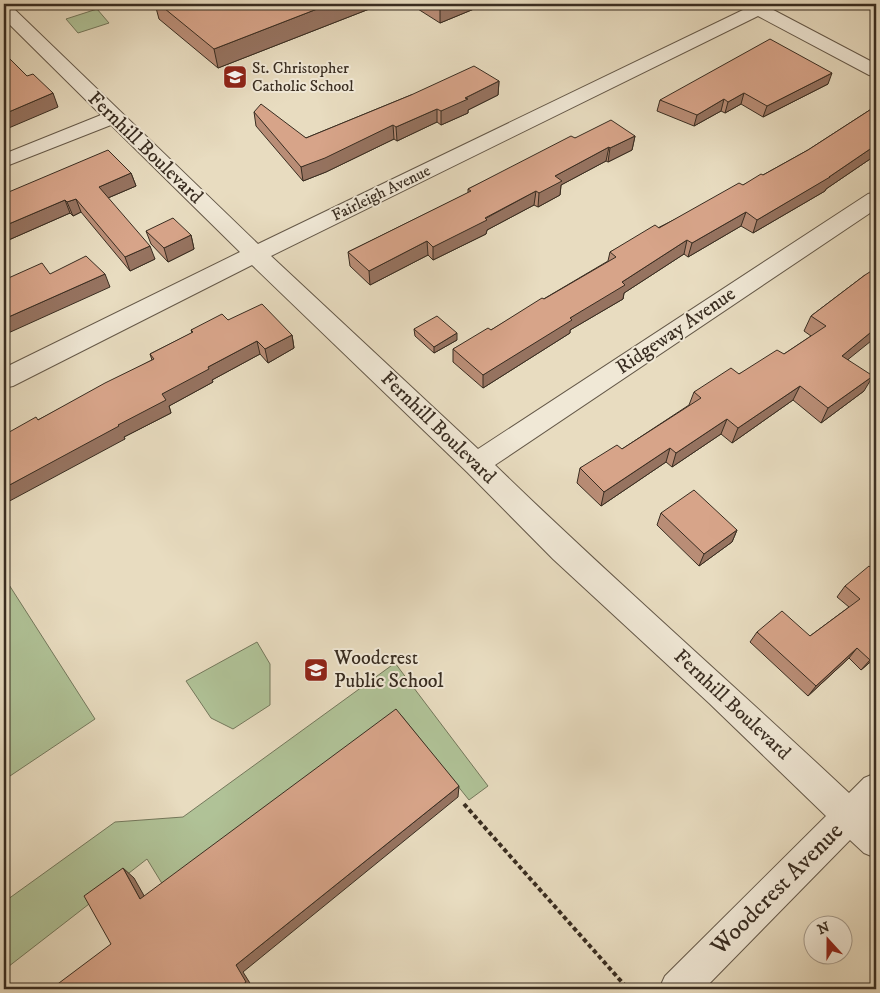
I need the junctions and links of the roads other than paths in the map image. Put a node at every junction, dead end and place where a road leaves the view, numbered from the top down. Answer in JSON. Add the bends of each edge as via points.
{"nodes":[{"id":1,"x":754,"y":6,"type":"edge"},
{"id":2,"x":4,"y":9,"type":"edge"},
{"id":3,"x":876,"y":71,"type":"edge"},
{"id":4,"x":113,"y":117,"type":"junction"},
{"id":5,"x":4,"y":161,"type":"edge"},
{"id":6,"x":876,"y":199,"type":"edge"},
{"id":7,"x":255,"y":254,"type":"junction"},
{"id":8,"x":4,"y":379,"type":"edge"},
{"id":9,"x":476,"y":464,"type":"junction"},
{"id":10,"x":876,"y":790,"type":"edge"},
{"id":11,"x":850,"y":816,"type":"junction"},
{"id":12,"x":876,"y":841,"type":"edge"},
{"id":13,"x":678,"y":989,"type":"edge"}],
"edges":[{"from":1,"to":3,"type":"street"},
{"from":1,"to":7,"type":"street","name":"Fairleigh Avenue"},
{"from":2,"to":4,"type":"street","name":"Fernhill Boulevard"},
{"from":4,"to":5,"type":"street"},
{"from":4,"to":7,"type":"street","name":"Fernhill Boulevard"},
{"from":6,"to":9,"type":"street","name":"Ridgeway Avenue"},
{"from":7,"to":8,"type":"street","name":"Fairleigh Avenue"},
{"from":7,"to":9,"type":"street","name":"Fernhill Boulevard"},
{"from":9,"to":11,"type":"street","name":"Fernhill Boulevard","via":[[563,550]]},
{"from":10,"to":11,"type":"street","name":"Woodcrest Avenue"},
{"from":11,"to":12,"type":"street","name":"Fernhill Boulevard"},
{"from":11,"to":13,"type":"street","name":"Woodcrest Avenue"}]}
